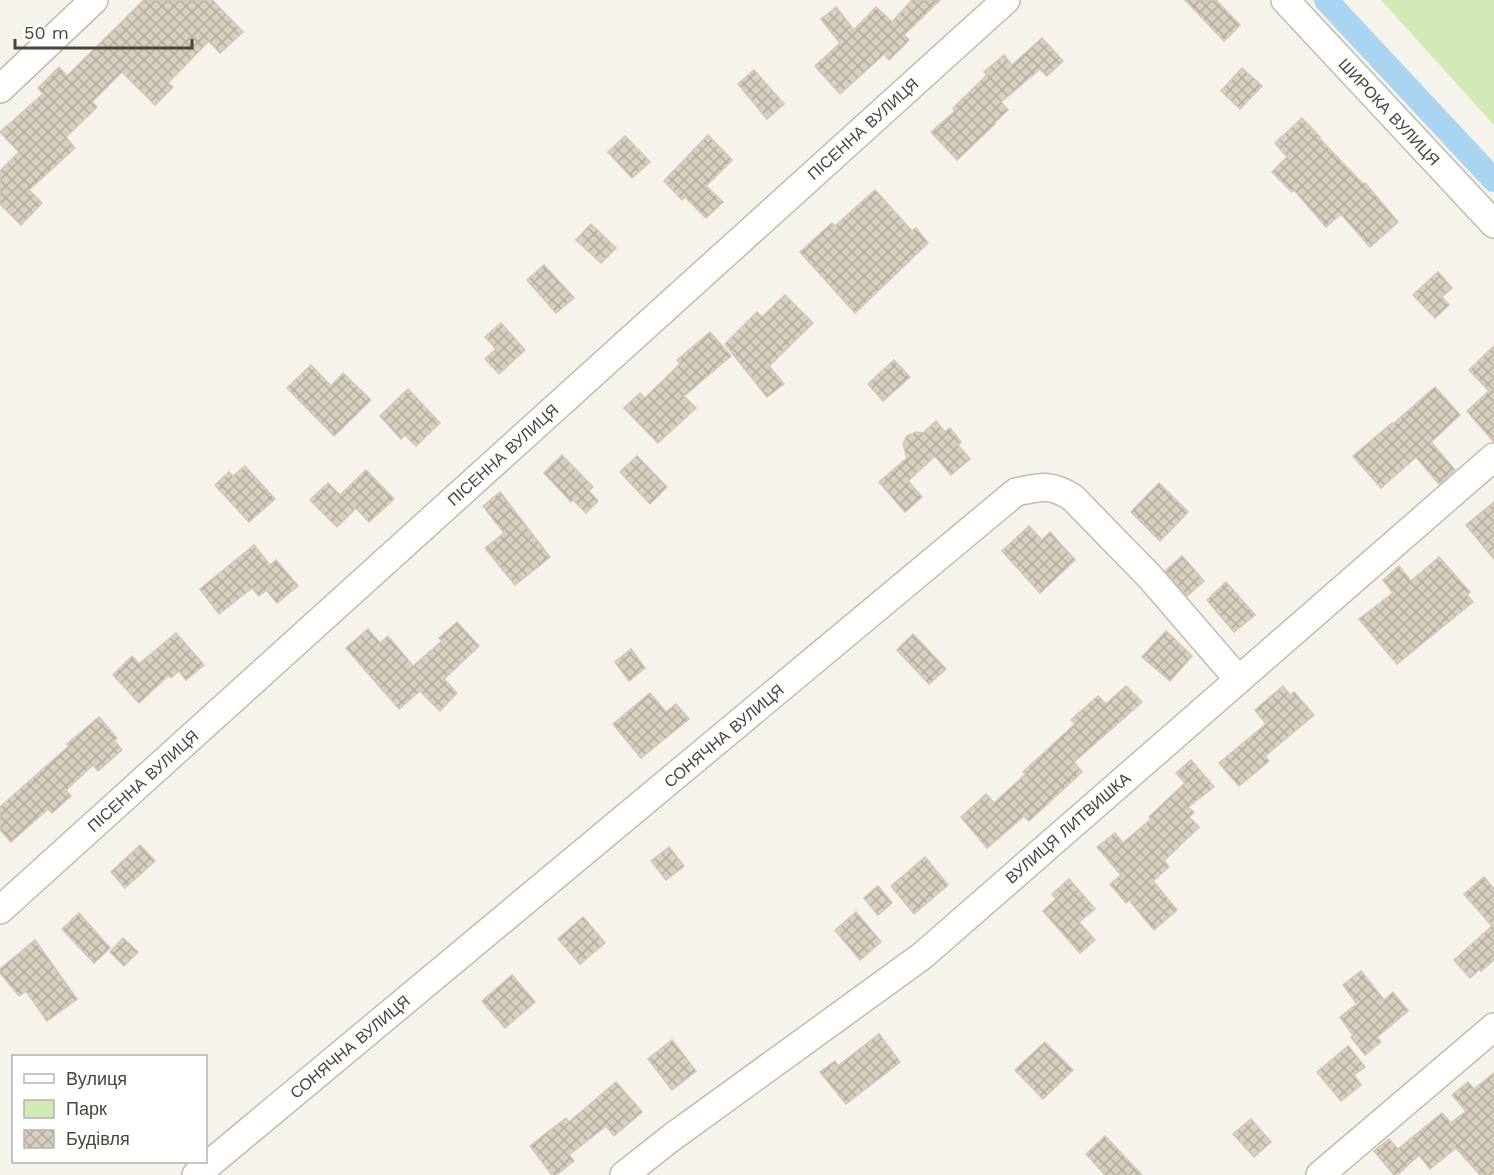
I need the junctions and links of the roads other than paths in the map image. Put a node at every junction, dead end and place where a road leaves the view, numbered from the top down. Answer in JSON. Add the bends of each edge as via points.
{"nodes":[{"id":1,"x":94,"y":0,"type":"edge"},
{"id":2,"x":1006,"y":0,"type":"edge"},
{"id":3,"x":1285,"y":0,"type":"edge"},
{"id":4,"x":0,"y":89,"type":"edge"},
{"id":5,"x":1494,"y":224,"type":"edge"},
{"id":6,"x":1494,"y":457,"type":"edge"},
{"id":7,"x":1238,"y":679,"type":"junction"},
{"id":8,"x":0,"y":910,"type":"edge"},
{"id":9,"x":1494,"y":1027,"type":"edge"},
{"id":10,"x":196,"y":1175,"type":"edge"},
{"id":11,"x":624,"y":1175,"type":"edge"},
{"id":12,"x":1320,"y":1175,"type":"edge"}],
"edges":[{"from":1,"to":4,"type":"street"},
{"from":2,"to":8,"type":"street","name":"ПІСЕННА ВУЛИЦЯ"},
{"from":3,"to":5,"type":"street","name":"ШИРОКА ВУЛИЦЯ"},
{"from":6,"to":7,"type":"street","name":"ВУЛИЦЯ ЛИТВИШКА"},
{"from":7,"to":10,"type":"street","name":"СОНЯЧНА ВУЛИЦЯ","via":[[1150,577],[1073,498],[1059,489],[1042,487],[1016,492]]},
{"from":7,"to":11,"type":"street","name":"ВУЛИЦЯ ЛИТВИШКА","via":[[922,956]]},
{"from":9,"to":12,"type":"street"}]}
